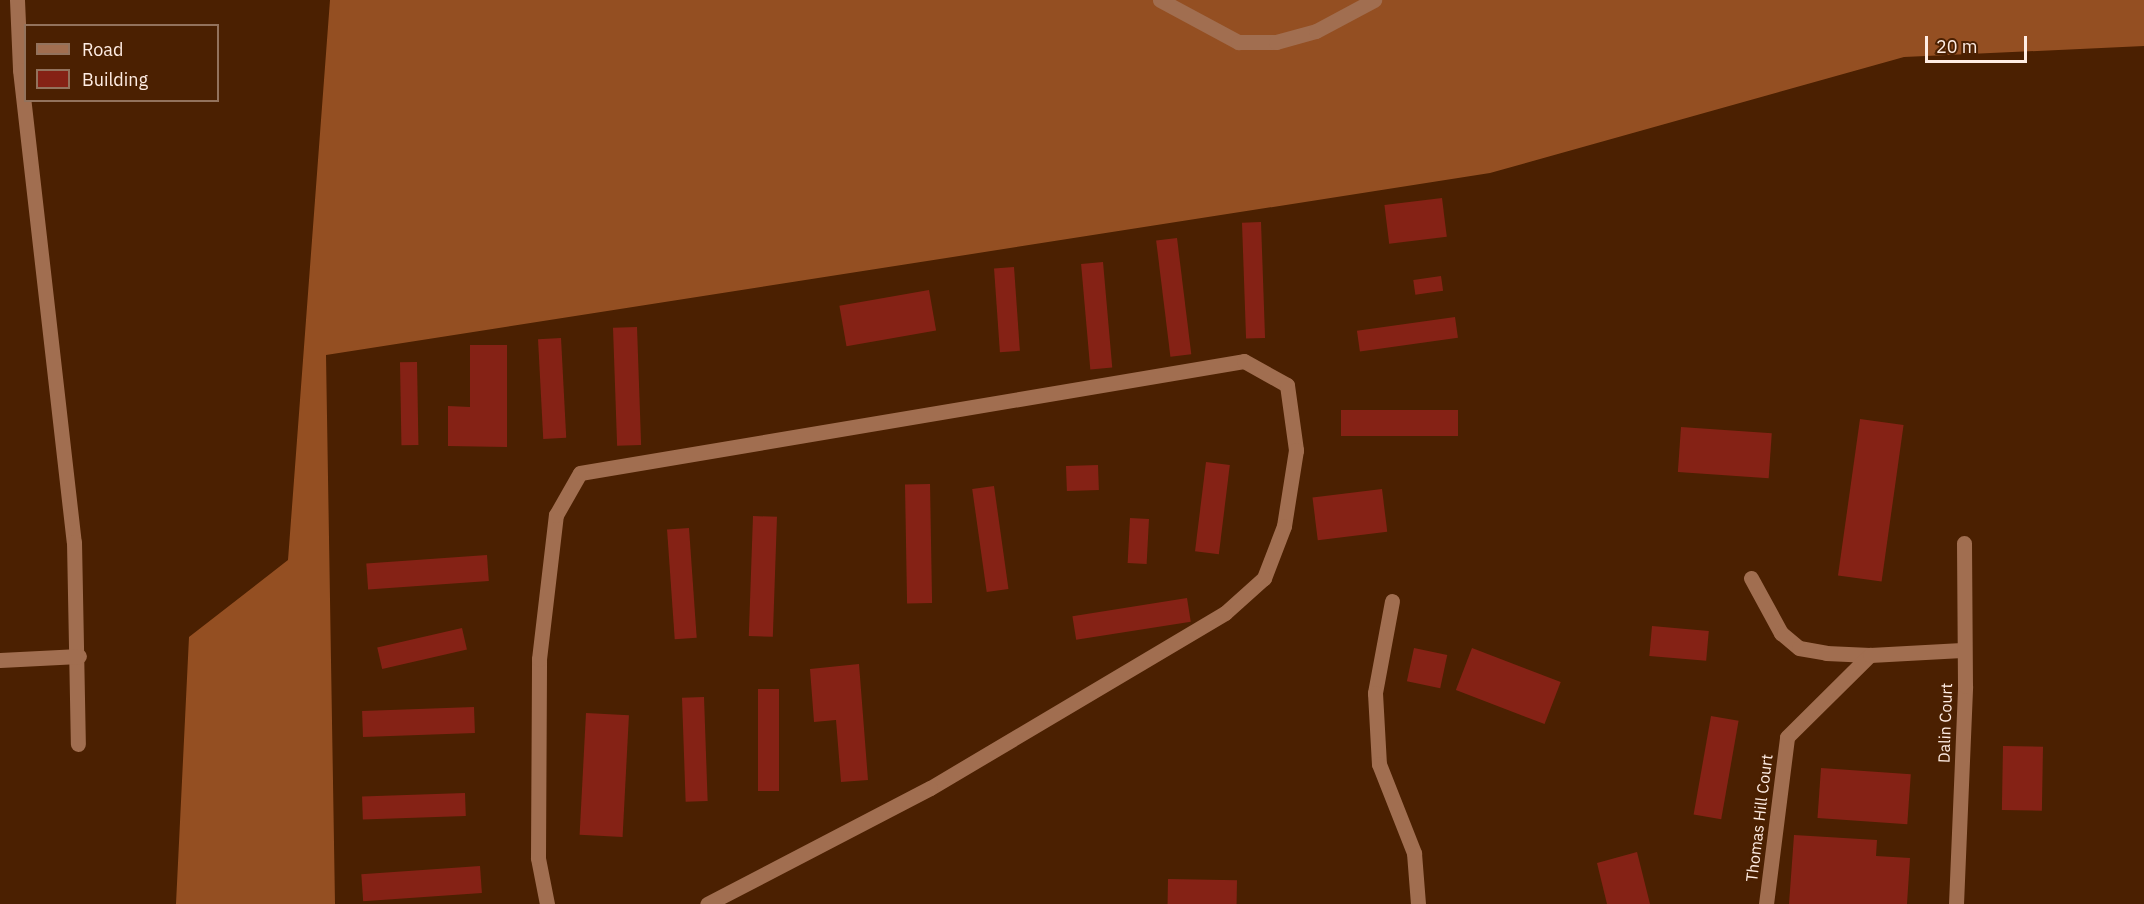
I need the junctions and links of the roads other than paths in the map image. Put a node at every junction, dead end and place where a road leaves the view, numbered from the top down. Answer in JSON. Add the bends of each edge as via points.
{"nodes":[{"id":1,"x":16,"y":0,"type":"edge"},
{"id":2,"x":1160,"y":0,"type":"edge"},
{"id":3,"x":1374,"y":0,"type":"edge"},
{"id":4,"x":1964,"y":543,"type":"dead end"},
{"id":5,"x":1751,"y":578,"type":"dead end"},
{"id":6,"x":1392,"y":601,"type":"dead end"},
{"id":7,"x":1962,"y":650,"type":"junction"},
{"id":8,"x":1870,"y":655,"type":"junction"},
{"id":9,"x":79,"y":656,"type":"junction"},
{"id":10,"x":0,"y":660,"type":"edge"},
{"id":11,"x":78,"y":744,"type":"dead end"},
{"id":12,"x":547,"y":904,"type":"edge"},
{"id":13,"x":706,"y":904,"type":"edge"},
{"id":14,"x":1418,"y":904,"type":"edge"},
{"id":15,"x":1766,"y":904,"type":"edge"},
{"id":16,"x":1956,"y":904,"type":"edge"}],
"edges":[{"from":1,"to":9,"type":"street","via":[[20,70],[74,542]]},
{"from":2,"to":3,"type":"street","via":[[1238,42],[1266,42],[1316,31]]},
{"from":4,"to":7,"type":"street","name":"Dalin Court"},
{"from":5,"to":8,"type":"street","via":[[1781,633],[1799,648]]},
{"from":6,"to":14,"type":"street","via":[[1375,693],[1379,764],[1414,853]]},
{"from":7,"to":8,"type":"street"},
{"from":7,"to":16,"type":"street","name":"Dalin Court","via":[[1965,686]]},
{"from":8,"to":15,"type":"street","name":"Thomas Hill Court","via":[[1787,736]]},
{"from":9,"to":10,"type":"street"},
{"from":9,"to":11,"type":"street"},
{"from":12,"to":13,"type":"street","via":[[538,858],[539,658],[556,515],[580,473],[1244,361],[1287,385],[1296,450],[1284,526],[1264,578],[1225,613],[930,788]]}]}
